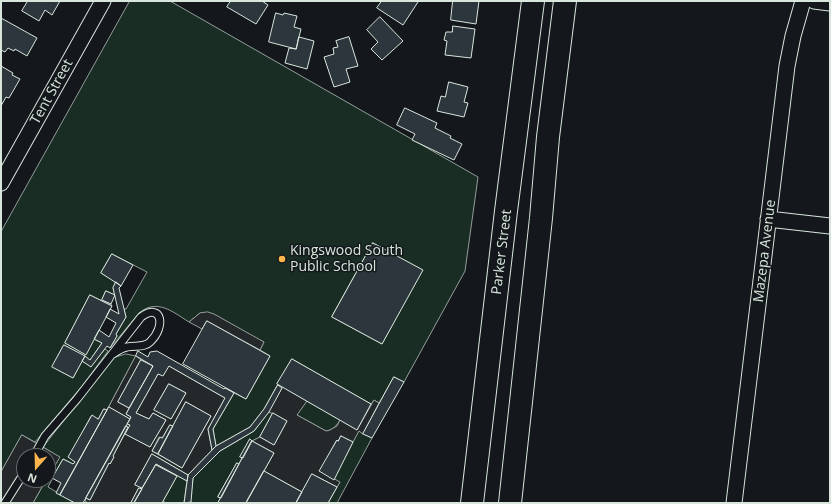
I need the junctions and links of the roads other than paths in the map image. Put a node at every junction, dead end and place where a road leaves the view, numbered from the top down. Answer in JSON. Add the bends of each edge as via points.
{"nodes":[{"id":1,"x":103,"y":1,"type":"edge"},
{"id":2,"x":533,"y":1,"type":"edge"},
{"id":3,"x":565,"y":1,"type":"edge"},
{"id":4,"x":803,"y":1,"type":"edge"},
{"id":5,"x":814,"y":1,"type":"edge"},
{"id":6,"x":830,"y":3,"type":"edge"},
{"id":7,"x":1,"y":183,"type":"edge"},
{"id":8,"x":768,"y":219,"type":"junction"},
{"id":9,"x":830,"y":226,"type":"edge"},
{"id":10,"x":113,"y":354,"type":"junction"},
{"id":11,"x":38,"y":448,"type":"edge"},
{"id":12,"x":16,"y":487,"type":"edge"},
{"id":13,"x":5,"y":503,"type":"edge"},
{"id":14,"x":472,"y":503,"type":"edge"},
{"id":15,"x":510,"y":503,"type":"edge"},
{"id":16,"x":734,"y":503,"type":"edge"}],
"edges":[{"from":1,"to":7,"type":"street","name":"Tent Street"},
{"from":2,"to":14,"type":"highway","name":"Parker Street"},
{"from":3,"to":15,"type":"highway","via":[[548,137]]},
{"from":4,"to":8,"type":"street","name":"Mazepa Avenue","via":[[792,36],[787,66]]},
{"from":5,"to":6,"type":"street"},
{"from":8,"to":9,"type":"street"},
{"from":8,"to":16,"type":"street","name":"Mazepa Avenue"},
{"from":10,"to":10,"type":"lane","via":[[141,317],[146,313],[158,315],[161,324],[149,343],[144,346],[127,347]]},
{"from":10,"to":11,"type":"lane","via":[[45,436]]},
{"from":12,"to":13,"type":"lane"}]}
